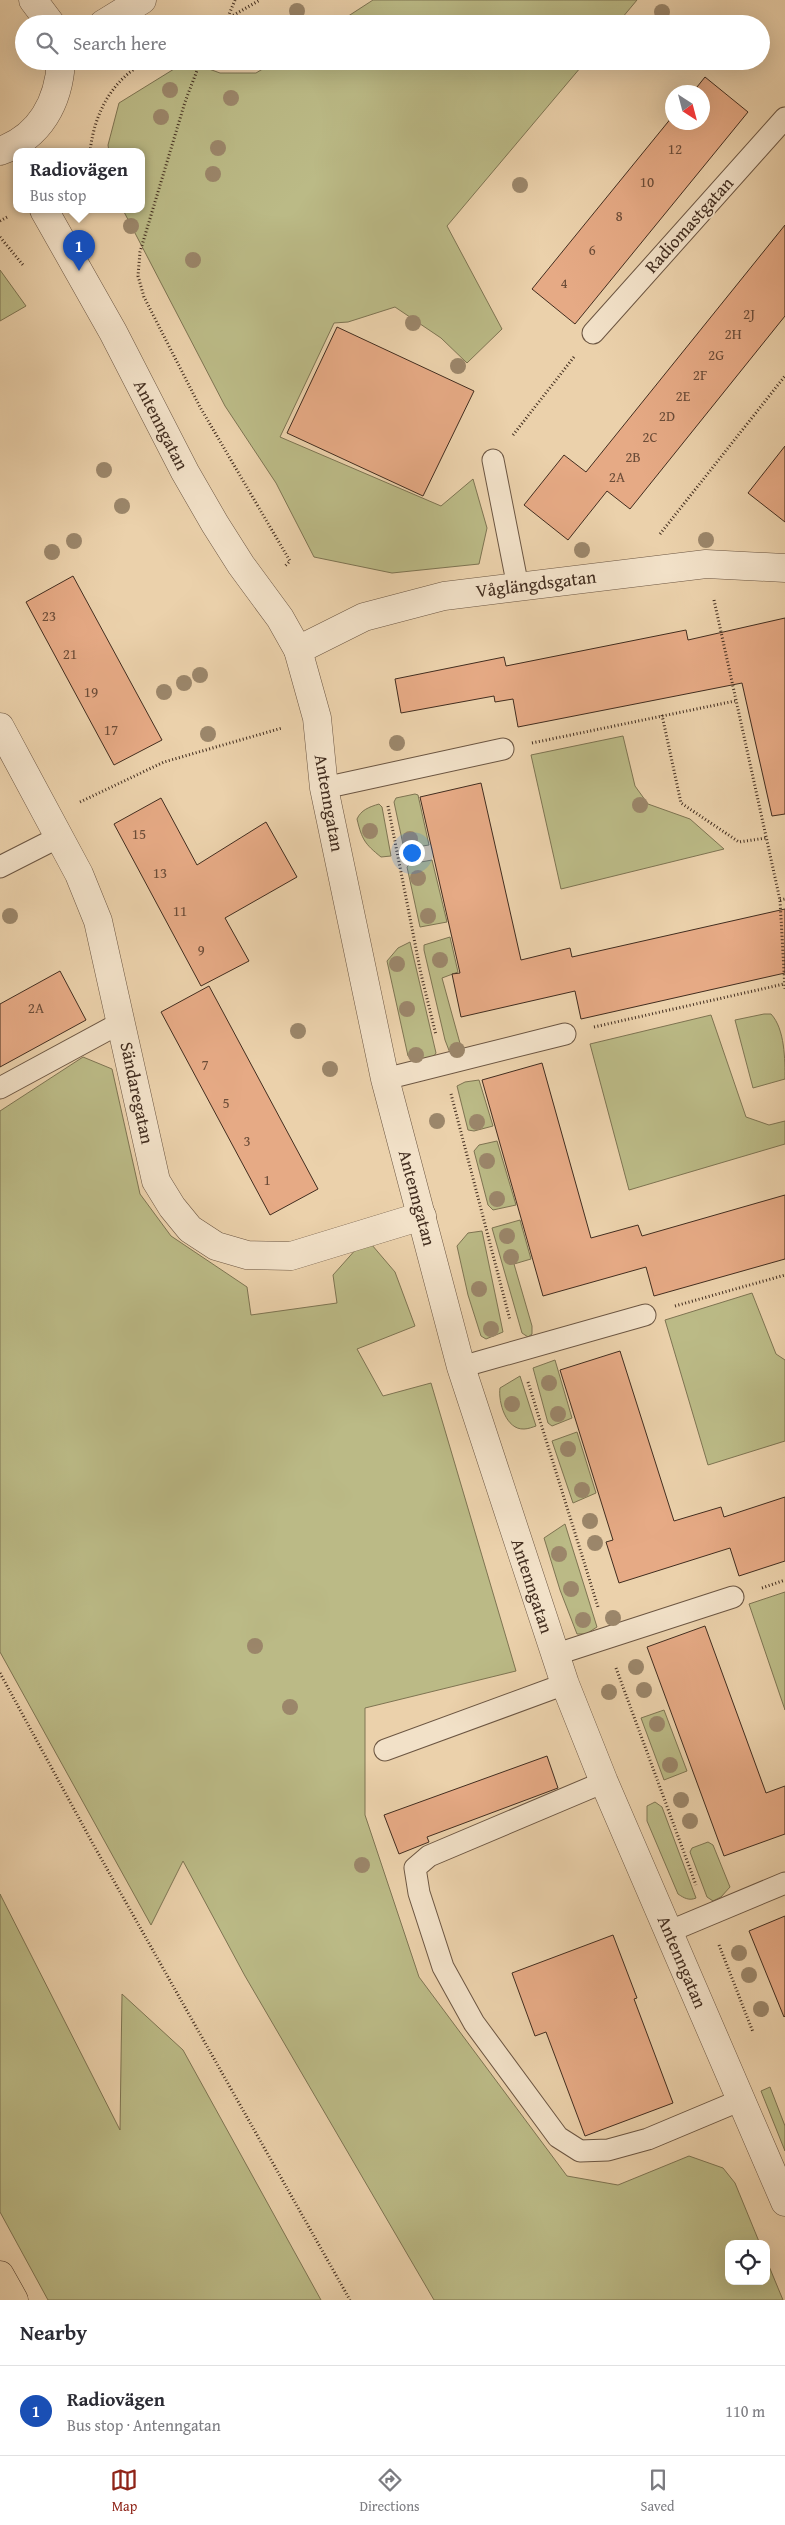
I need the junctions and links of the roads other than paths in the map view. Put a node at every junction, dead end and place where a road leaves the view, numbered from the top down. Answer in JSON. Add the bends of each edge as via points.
{"nodes":[{"id":1,"x":33,"y":0,"type":"edge"},
{"id":2,"x":142,"y":0,"type":"edge"},
{"id":3,"x":44,"y":15,"type":"edge"},
{"id":4,"x":118,"y":15,"type":"edge"},
{"id":5,"x":60,"y":70,"type":"edge"},
{"id":6,"x":785,"y":118,"type":"edge"},
{"id":7,"x":15,"y":148,"type":"edge"},
{"id":8,"x":46,"y":213,"type":"edge"},
{"id":9,"x":593,"y":333,"type":"road end"},
{"id":10,"x":493,"y":460,"type":"road end"},
{"id":11,"x":785,"y":568,"type":"edge"},
{"id":12,"x":518,"y":587,"type":"junction"},
{"id":13,"x":298,"y":650,"type":"junction"},
{"id":14,"x":0,"y":727,"type":"edge"},
{"id":15,"x":503,"y":749,"type":"road end"},
{"id":16,"x":324,"y":788,"type":"junction"},
{"id":17,"x":53,"y":827,"type":"junction"},
{"id":18,"x":0,"y":867,"type":"edge"},
{"id":19,"x":122,"y":1022,"type":"junction"},
{"id":20,"x":565,"y":1034,"type":"road end"},
{"id":21,"x":386,"y":1079,"type":"junction"},
{"id":22,"x":0,"y":1088,"type":"edge"},
{"id":23,"x":422,"y":1216,"type":"junction"},
{"id":24,"x":645,"y":1315,"type":"road end"},
{"id":25,"x":461,"y":1367,"type":"junction"},
{"id":26,"x":733,"y":1597,"type":"dead end"},
{"id":27,"x":554,"y":1655,"type":"junction"},
{"id":28,"x":565,"y":1684,"type":"junction"},
{"id":29,"x":385,"y":1750,"type":"dead end"},
{"id":30,"x":604,"y":1782,"type":"junction"},
{"id":31,"x":785,"y":1883,"type":"edge"},
{"id":32,"x":668,"y":1932,"type":"junction"},
{"id":33,"x":741,"y":2100,"type":"junction"},
{"id":34,"x":785,"y":2202,"type":"edge"},
{"id":35,"x":0,"y":2275,"type":"edge"},
{"id":36,"x":14,"y":2300,"type":"edge"}],
"edges":[{"from":1,"to":3,"type":"street"},
{"from":2,"to":4,"type":"street"},
{"from":5,"to":7,"type":"street","via":[[59,86],[47,114]]},
{"from":6,"to":9,"type":"lane","name":"Radiomastgatan"},
{"from":8,"to":13,"type":"street","name":"Antenngatan","via":[[113,332],[185,472],[220,532],[280,618]]},
{"from":10,"to":12,"type":"lane"},
{"from":11,"to":12,"type":"street","name":"Våglängdsgatan","via":[[706,564]]},
{"from":12,"to":13,"type":"street","name":"Våglängdsgatan","via":[[444,596],[364,617]]},
{"from":13,"to":16,"type":"street","name":"Antenngatan","via":[[317,718]]},
{"from":14,"to":17,"type":"street","name":"Sändaregatan"},
{"from":15,"to":16,"type":"lane"},
{"from":16,"to":21,"type":"street","name":"Antenngatan"},
{"from":17,"to":18,"type":"lane"},
{"from":17,"to":19,"type":"street","name":"Sändaregatan","via":[[79,874],[98,921]]},
{"from":19,"to":22,"type":"lane"},
{"from":19,"to":23,"type":"street","name":"Sändaregatan","via":[[156,1181],[190,1229],[216,1246],[247,1255],[291,1256]]},
{"from":20,"to":21,"type":"lane"},
{"from":21,"to":23,"type":"street","name":"Antenngatan"},
{"from":23,"to":25,"type":"street","name":"Antenngatan"},
{"from":24,"to":25,"type":"lane"},
{"from":25,"to":27,"type":"street","name":"Antenngatan"},
{"from":26,"to":27,"type":"lane"},
{"from":27,"to":28,"type":"street","name":"Antenngatan"},
{"from":28,"to":29,"type":"lane"},
{"from":28,"to":30,"type":"street","name":"Antenngatan"},
{"from":30,"to":32,"type":"street","name":"Antenngatan"},
{"from":30,"to":33,"type":"lane","via":[[429,1856],[415,1868],[419,1893],[443,1967],[474,2024],[558,2137],[580,2151],[608,2150],[648,2139]]},
{"from":31,"to":32,"type":"lane"},
{"from":32,"to":33,"type":"street","name":"Antenngatan"},
{"from":33,"to":34,"type":"street","name":"Antenngatan"},
{"from":35,"to":36,"type":"main road"}]}
